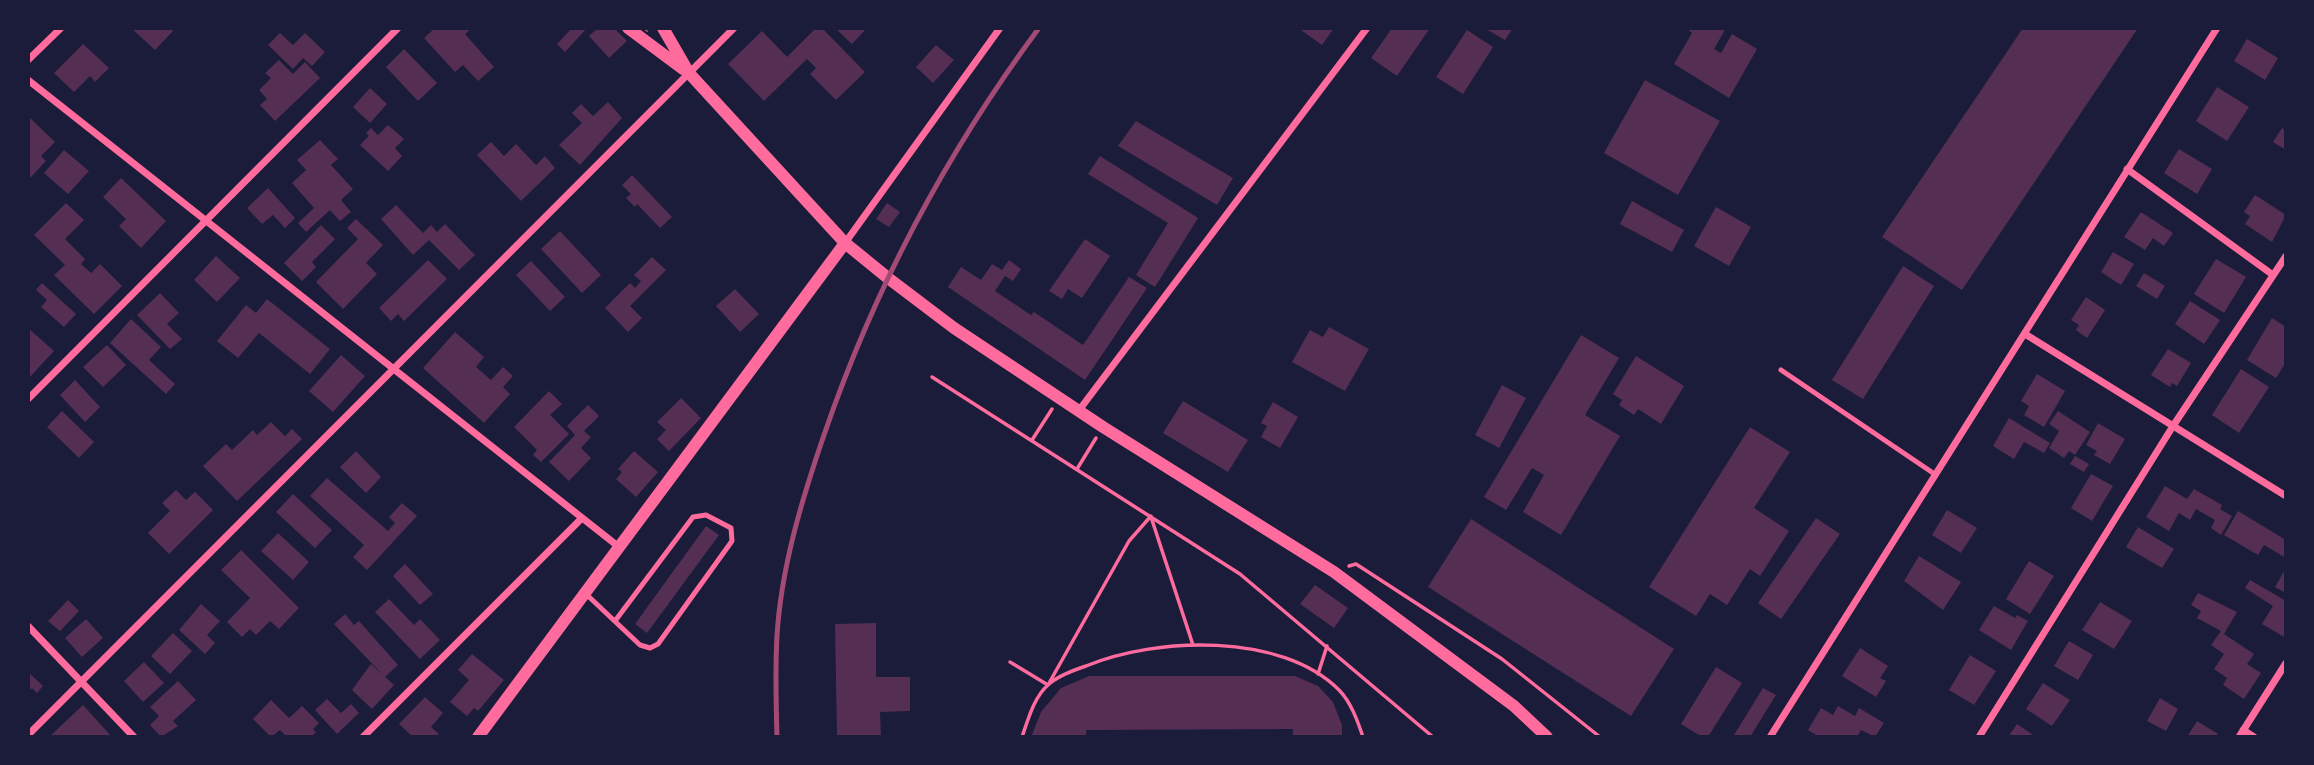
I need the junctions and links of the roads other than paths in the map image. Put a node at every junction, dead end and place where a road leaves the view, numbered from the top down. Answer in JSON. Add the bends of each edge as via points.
{"nodes":[{"id":1,"x":61,"y":28,"type":"edge"},
{"id":2,"x":398,"y":28,"type":"edge"},
{"id":3,"x":628,"y":28,"type":"edge"},
{"id":4,"x":663,"y":28,"type":"edge"},
{"id":5,"x":734,"y":28,"type":"edge"},
{"id":6,"x":1000,"y":28,"type":"edge"},
{"id":7,"x":1367,"y":28,"type":"edge"},
{"id":8,"x":2217,"y":28,"type":"edge"},
{"id":9,"x":28,"y":60,"type":"edge"},
{"id":10,"x":689,"y":73,"type":"junction"},
{"id":11,"x":28,"y":80,"type":"edge"},
{"id":12,"x":2127,"y":170,"type":"junction"},
{"id":13,"x":204,"y":222,"type":"junction"},
{"id":14,"x":845,"y":243,"type":"junction"},
{"id":15,"x":2286,"y":256,"type":"edge"},
{"id":16,"x":2273,"y":275,"type":"junction"},
{"id":17,"x":2025,"y":334,"type":"junction"},
{"id":18,"x":1781,"y":369,"type":"dead end"},
{"id":19,"x":394,"y":371,"type":"junction"},
{"id":20,"x":28,"y":399,"type":"edge"},
{"id":21,"x":1080,"y":409,"type":"junction"},
{"id":22,"x":2173,"y":426,"type":"junction"},
{"id":23,"x":1936,"y":475,"type":"junction"},
{"id":24,"x":2286,"y":496,"type":"edge"},
{"id":25,"x":582,"y":518,"type":"junction"},
{"id":26,"x":619,"y":547,"type":"junction"},
{"id":27,"x":586,"y":594,"type":"junction"},
{"id":28,"x":615,"y":621,"type":"junction"},
{"id":29,"x":28,"y":626,"type":"edge"},
{"id":30,"x":2286,"y":663,"type":"edge"},
{"id":31,"x":82,"y":683,"type":"junction"},
{"id":32,"x":2241,"y":734,"type":"edge"},
{"id":33,"x":28,"y":735,"type":"edge"},
{"id":34,"x":134,"y":737,"type":"edge"},
{"id":35,"x":363,"y":737,"type":"edge"},
{"id":36,"x":478,"y":737,"type":"edge"},
{"id":37,"x":1547,"y":737,"type":"edge"},
{"id":38,"x":1771,"y":737,"type":"edge"},
{"id":39,"x":1979,"y":737,"type":"edge"},
{"id":40,"x":2254,"y":737,"type":"edge"}],
"edges":[{"from":1,"to":9,"type":"street"},
{"from":2,"to":13,"type":"street"},
{"from":3,"to":10,"type":"street"},
{"from":4,"to":10,"type":"street"},
{"from":5,"to":10,"type":"street"},
{"from":6,"to":14,"type":"street"},
{"from":7,"to":21,"type":"street"},
{"from":8,"to":12,"type":"street"},
{"from":10,"to":14,"type":"street"},
{"from":10,"to":19,"type":"street"},
{"from":11,"to":13,"type":"street"},
{"from":12,"to":16,"type":"street"},
{"from":12,"to":17,"type":"street"},
{"from":13,"to":19,"type":"street"},
{"from":13,"to":20,"type":"street"},
{"from":14,"to":21,"type":"street","via":[[954,328]]},
{"from":14,"to":26,"type":"street"},
{"from":15,"to":16,"type":"street"},
{"from":16,"to":22,"type":"street"},
{"from":17,"to":22,"type":"street"},
{"from":17,"to":23,"type":"street"},
{"from":18,"to":23,"type":"lane"},
{"from":19,"to":25,"type":"street"},
{"from":19,"to":31,"type":"street"},
{"from":21,"to":37,"type":"street","via":[[1334,572],[1514,706]]},
{"from":22,"to":24,"type":"street"},
{"from":22,"to":39,"type":"street"},
{"from":23,"to":38,"type":"street"},
{"from":25,"to":26,"type":"street"},
{"from":25,"to":35,"type":"street"},
{"from":26,"to":27,"type":"street"},
{"from":27,"to":28,"type":"lane"},
{"from":27,"to":36,"type":"street"},
{"from":28,"to":28,"type":"lane","via":[[693,517],[706,515],[730,528],[732,541],[658,644],[650,648],[640,645]]},
{"from":29,"to":31,"type":"street"},
{"from":30,"to":32,"type":"street"},
{"from":31,"to":33,"type":"street"},
{"from":31,"to":34,"type":"street"},
{"from":32,"to":40,"type":"street"}]}
